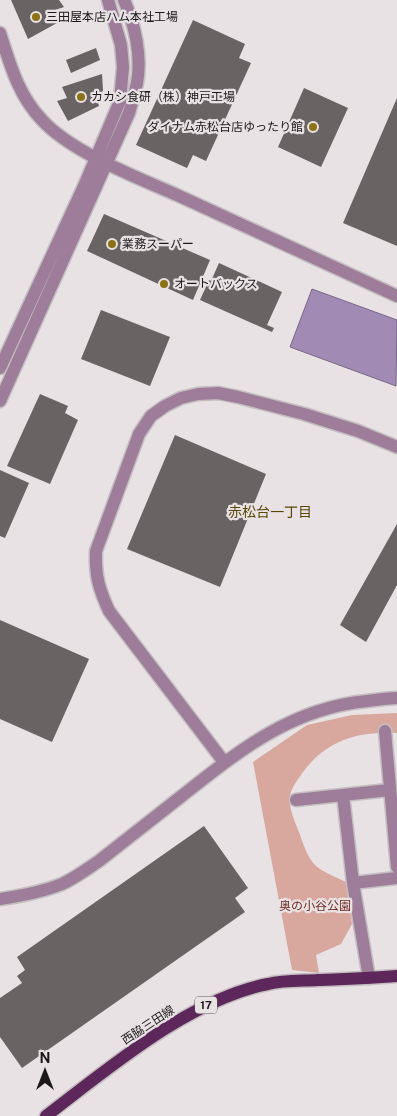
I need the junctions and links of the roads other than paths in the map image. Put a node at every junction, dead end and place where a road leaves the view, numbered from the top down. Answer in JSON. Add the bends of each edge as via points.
{"nodes":[{"id":1,"x":108,"y":0,"type":"edge"},
{"id":2,"x":124,"y":0,"type":"edge"},
{"id":3,"x":0,"y":33,"type":"edge"},
{"id":4,"x":102,"y":160,"type":"junction"},
{"id":5,"x":397,"y":296,"type":"edge"},
{"id":6,"x":0,"y":368,"type":"edge"},
{"id":7,"x":0,"y":401,"type":"edge"},
{"id":8,"x":397,"y":447,"type":"edge"},
{"id":9,"x":397,"y":698,"type":"edge"},
{"id":10,"x":385,"y":731,"type":"dead end"},
{"id":11,"x":224,"y":762,"type":"junction"},
{"id":12,"x":389,"y":790,"type":"junction"},
{"id":13,"x":343,"y":795,"type":"junction"},
{"id":14,"x":296,"y":800,"type":"dead end"},
{"id":15,"x":397,"y":867,"type":"edge"},
{"id":16,"x":397,"y":878,"type":"edge"},
{"id":17,"x":353,"y":883,"type":"junction"},
{"id":18,"x":0,"y":899,"type":"edge"},
{"id":19,"x":397,"y":976,"type":"edge"},
{"id":20,"x":369,"y":978,"type":"junction"},
{"id":21,"x":46,"y":1116,"type":"edge"}],
"edges":[{"from":1,"to":4,"type":"street","via":[[121,46],[123,67],[120,101]]},
{"from":2,"to":4,"type":"street","via":[[138,47],[138,82],[130,113]]},
{"from":3,"to":4,"type":"street","via":[[19,88],[28,104],[59,135]]},
{"from":4,"to":5,"type":"street"},
{"from":4,"to":6,"type":"street"},
{"from":4,"to":7,"type":"street"},
{"from":8,"to":11,"type":"street","via":[[304,414],[218,393],[181,398],[165,406],[151,416],[139,434],[96,551],[98,587],[109,611]]},
{"from":9,"to":11,"type":"street","via":[[356,702],[300,717]]},
{"from":10,"to":12,"type":"street"},
{"from":11,"to":18,"type":"street","via":[[82,872],[41,891]]},
{"from":12,"to":13,"type":"street"},
{"from":12,"to":15,"type":"street"},
{"from":13,"to":14,"type":"street"},
{"from":13,"to":17,"type":"street"},
{"from":16,"to":17,"type":"street"},
{"from":17,"to":20,"type":"street"},
{"from":19,"to":20,"type":"main road","name":"西脇三田線","number":"17"},
{"from":20,"to":21,"type":"main road","name":"西脇三田線","number":"17","via":[[270,983],[209,1004],[139,1046]]}]}
